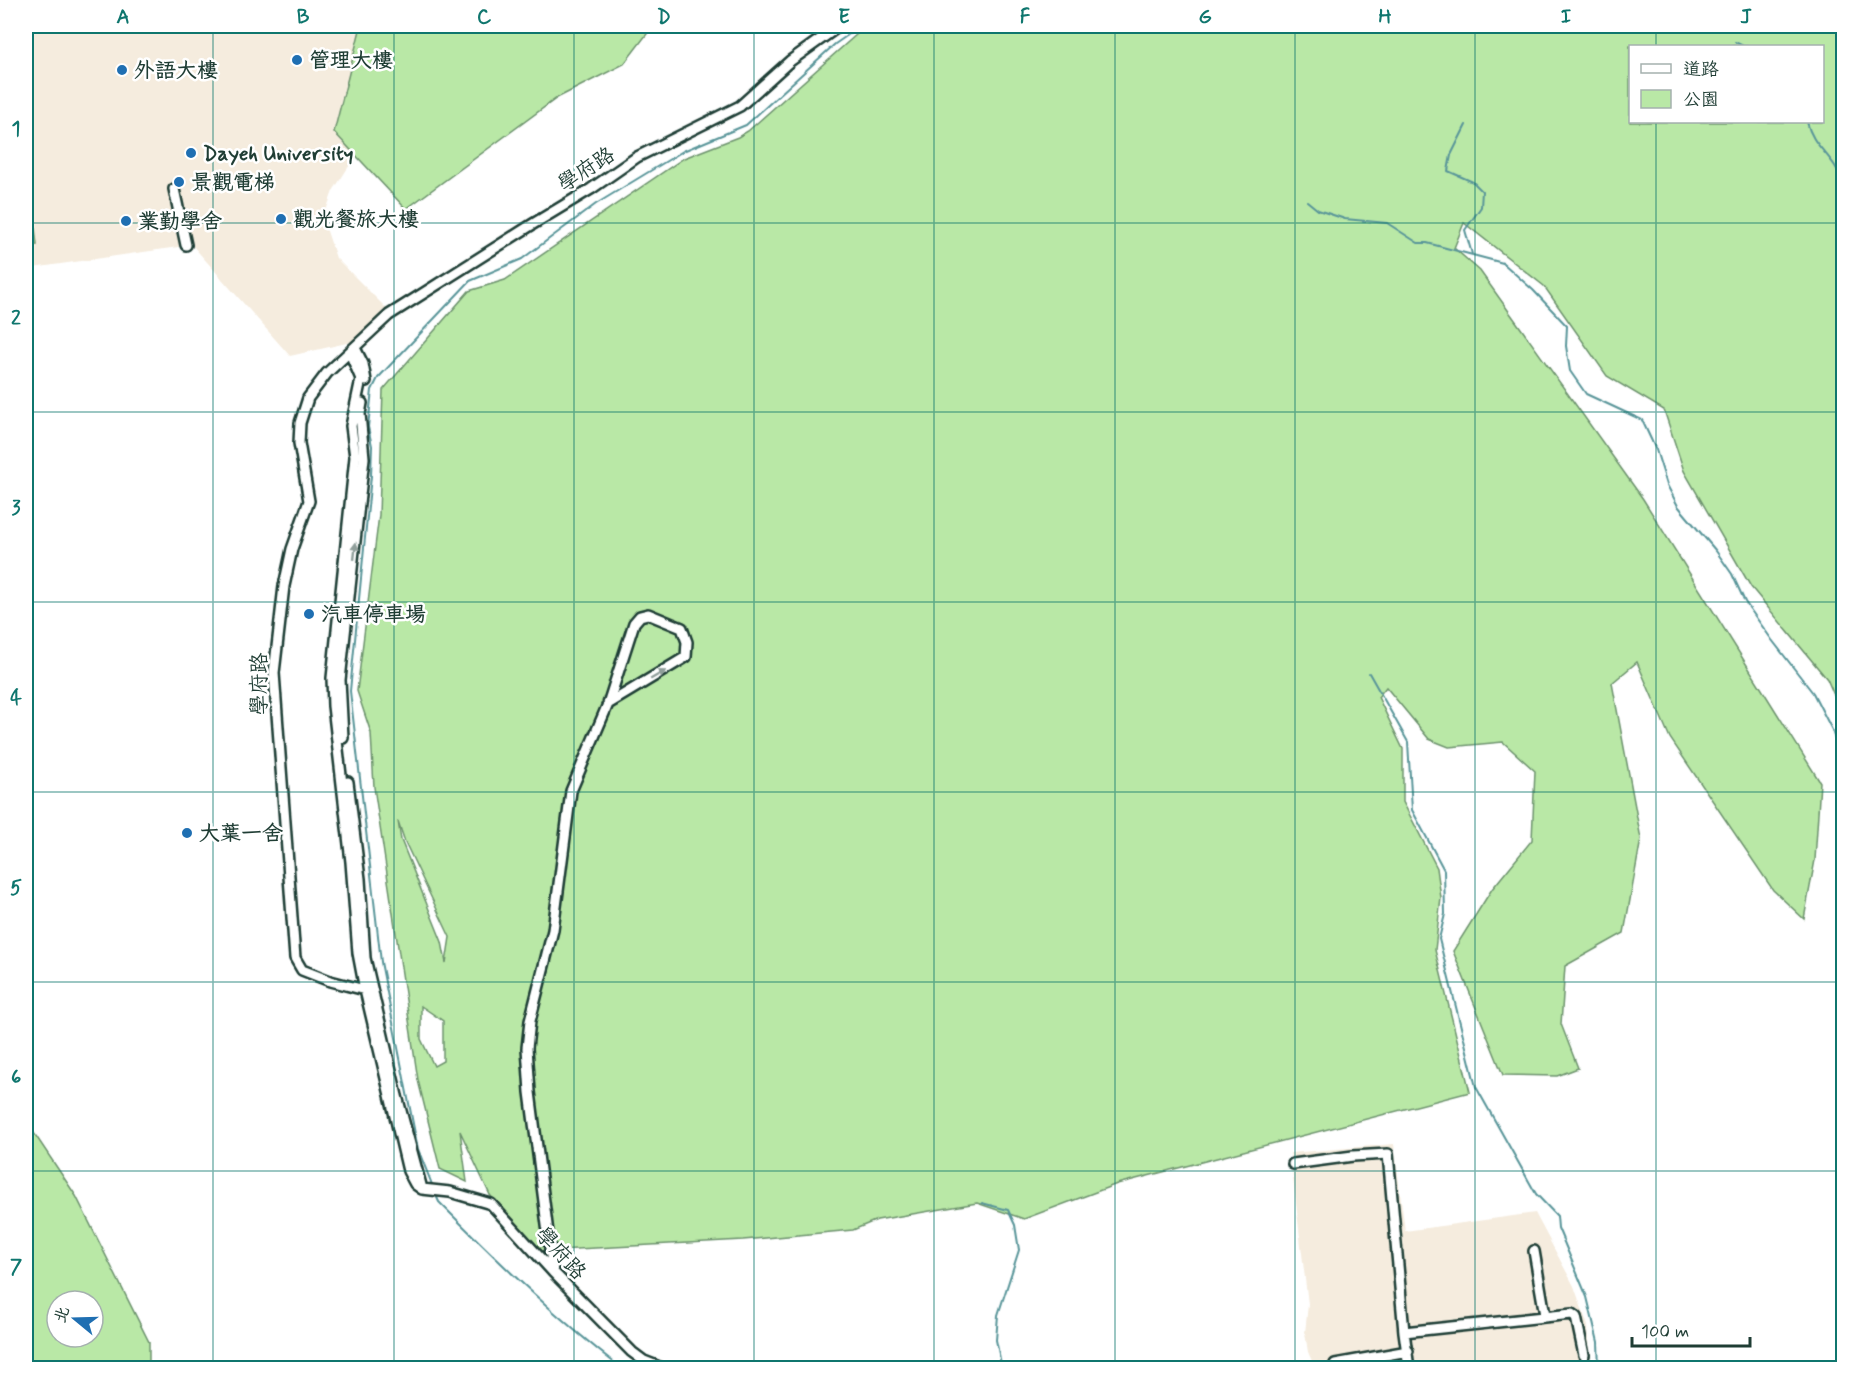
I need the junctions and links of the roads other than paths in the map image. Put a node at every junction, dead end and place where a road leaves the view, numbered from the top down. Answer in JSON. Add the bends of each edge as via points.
{"nodes":[{"id":1,"x":839,"y":26,"type":"edge"},
{"id":2,"x":174,"y":189,"type":"dead end"},
{"id":3,"x":186,"y":245,"type":"dead end"},
{"id":4,"x":353,"y":350,"type":"junction"},
{"id":5,"x":608,"y":704,"type":"junction"},
{"id":6,"x":365,"y":990,"type":"junction"},
{"id":7,"x":374,"y":996,"type":"junction"},
{"id":8,"x":1293,"y":1164,"type":"dead end"},
{"id":9,"x":422,"y":1189,"type":"junction"},
{"id":10,"x":1534,"y":1251,"type":"dead end"},
{"id":11,"x":553,"y":1272,"type":"junction"},
{"id":12,"x":1545,"y":1316,"type":"junction"},
{"id":13,"x":1404,"y":1332,"type":"junction"},
{"id":14,"x":1408,"y":1351,"type":"junction"},
{"id":15,"x":1584,"y":1355,"type":"dead end"},
{"id":16,"x":1335,"y":1364,"type":"dead end"},
{"id":17,"x":662,"y":1368,"type":"edge"},
{"id":18,"x":1410,"y":1368,"type":"edge"}],
"edges":[{"from":1,"to":4,"type":"street","name":"學府路","via":[[790,61],[740,106],[637,158],[532,224],[389,315]]},
{"from":2,"to":3,"type":"street"},
{"from":4,"to":6,"type":"street","via":[[361,379],[351,426],[356,456],[332,678],[358,954]]},
{"from":4,"to":6,"type":"street","name":"學府路","via":[[327,373],[308,398],[300,423],[299,443],[309,501],[284,586],[274,673],[295,958],[302,970]]},
{"from":7,"to":4,"type":"street","one_way":true,"via":[[365,958],[340,680],[364,458],[360,414],[366,377]]},
{"from":5,"to":5,"type":"street","one_way":true,"via":[[686,657],[687,642],[682,628],[648,614],[639,616]]},
{"from":5,"to":11,"type":"street","via":[[571,791],[553,930],[530,1021],[530,1092]]},
{"from":6,"to":7,"type":"street","name":"學府路"},
{"from":6,"to":9,"type":"street","via":[[408,1171]]},
{"from":7,"to":9,"type":"street"},
{"from":8,"to":13,"type":"street","via":[[1388,1154]]},
{"from":9,"to":11,"type":"street","name":"學府路","via":[[450,1192],[491,1204]]},
{"from":10,"to":12,"type":"street"},
{"from":11,"to":17,"type":"street","name":"學府路","via":[[632,1352]]},
{"from":12,"to":13,"type":"street"},
{"from":12,"to":15,"type":"street","via":[[1576,1317]]},
{"from":13,"to":14,"type":"street"},
{"from":14,"to":16,"type":"street"},
{"from":14,"to":18,"type":"street"}]}
